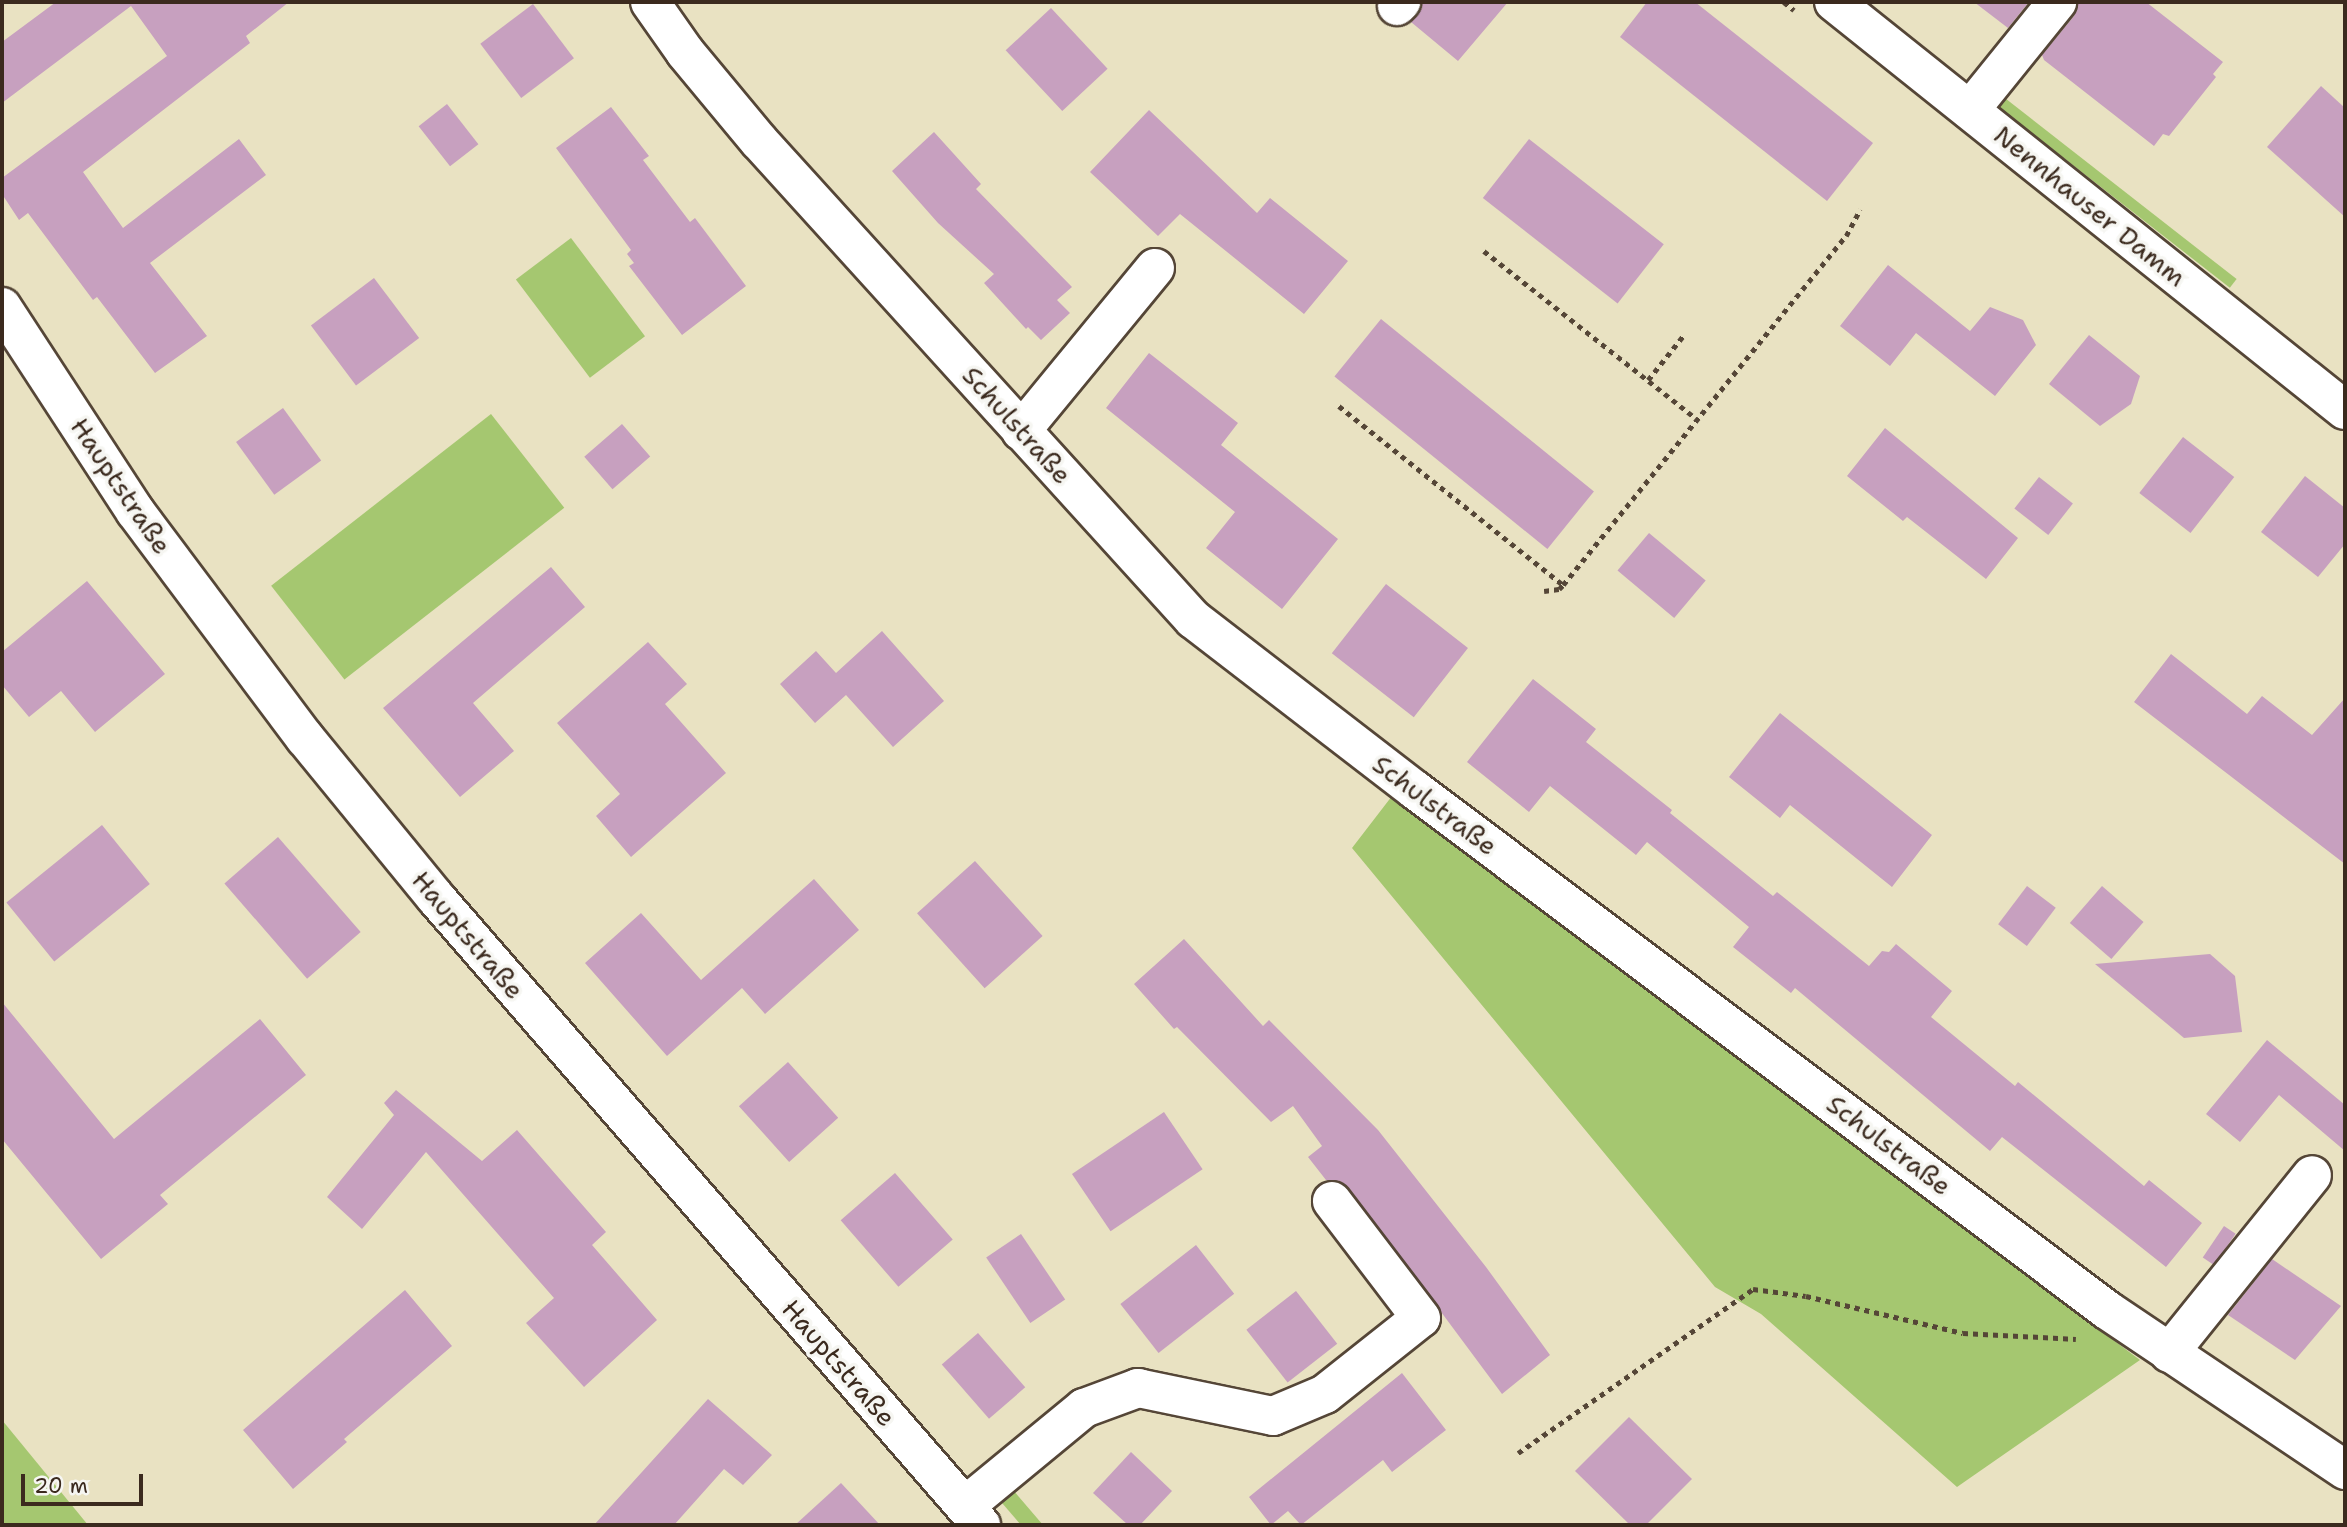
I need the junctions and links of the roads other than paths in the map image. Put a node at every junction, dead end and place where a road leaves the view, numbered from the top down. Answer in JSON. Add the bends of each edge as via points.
{"nodes":[{"id":1,"x":650,"y":2,"type":"edge"},
{"id":2,"x":1834,"y":2,"type":"edge"},
{"id":3,"x":2057,"y":2,"type":"edge"},
{"id":4,"x":1970,"y":110,"type":"junction"},
{"id":5,"x":1155,"y":268,"type":"dead end"},
{"id":6,"x":2,"y":307,"type":"edge"},
{"id":7,"x":2345,"y":410,"type":"edge"},
{"id":8,"x":1021,"y":431,"type":"junction"},
{"id":9,"x":2312,"y":1175,"type":"dead end"},
{"id":10,"x":1332,"y":1201,"type":"dead end"},
{"id":11,"x":2169,"y":1353,"type":"junction"},
{"id":12,"x":2345,"y":1470,"type":"edge"},
{"id":13,"x":973,"y":1516,"type":"edge"}],
"edges":[{"from":1,"to":8,"type":"street","name":"Schulstraße","via":[[759,141]]},
{"from":2,"to":4,"type":"street","name":"Nennhauser Damm"},
{"from":3,"to":4,"type":"street"},
{"from":4,"to":7,"type":"street","name":"Nennhauser Damm"},
{"from":5,"to":8,"type":"street"},
{"from":6,"to":13,"type":"street","name":"Hauptstraße","via":[[135,511],[305,738],[436,898]]},
{"from":8,"to":11,"type":"street","name":"Schulstraße","via":[[1193,619]]},
{"from":9,"to":11,"type":"street"},
{"from":10,"to":13,"type":"street","via":[[1421,1318],[1325,1394],[1273,1416],[1138,1388],[1084,1408]]},
{"from":11,"to":12,"type":"street","name":"Schulstraße"}]}
